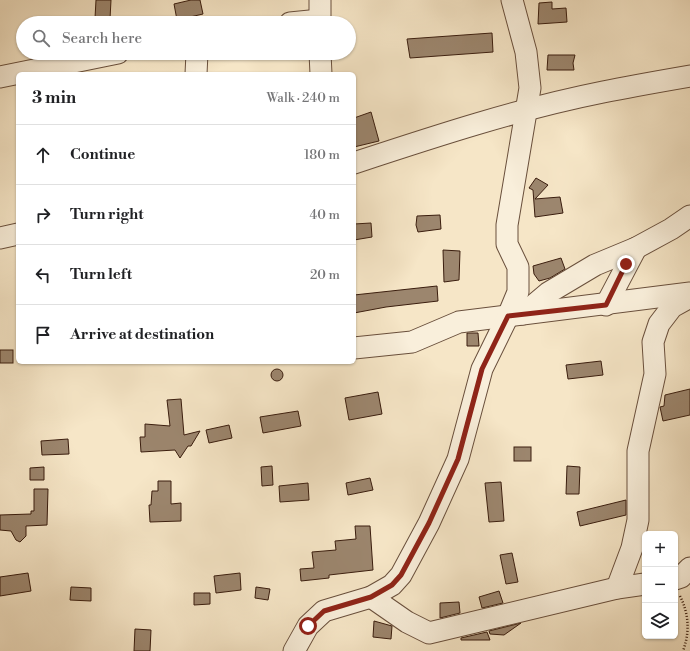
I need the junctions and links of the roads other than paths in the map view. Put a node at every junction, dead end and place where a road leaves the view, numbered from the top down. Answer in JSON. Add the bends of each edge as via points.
{"nodes":[{"id":1,"x":512,"y":0,"type":"edge"},
{"id":2,"x":84,"y":60,"type":"edge"},
{"id":3,"x":197,"y":60,"type":"edge"},
{"id":4,"x":320,"y":60,"type":"edge"},
{"id":5,"x":25,"y":72,"type":"edge"},
{"id":6,"x":196,"y":72,"type":"edge"},
{"id":7,"x":321,"y":72,"type":"edge"},
{"id":8,"x":16,"y":74,"type":"edge"},
{"id":9,"x":690,"y":76,"type":"edge"},
{"id":10,"x":0,"y":77,"type":"edge"},
{"id":11,"x":527,"y":111,"type":"junction"},
{"id":12,"x":356,"y":162,"type":"edge"},
{"id":13,"x":690,"y":216,"type":"edge"},
{"id":14,"x":16,"y":234,"type":"edge"},
{"id":15,"x":0,"y":238,"type":"edge"},
{"id":16,"x":636,"y":248,"type":"junction"},
{"id":17,"x":690,"y":293,"type":"edge"},
{"id":18,"x":690,"y":297,"type":"edge"},
{"id":19,"x":606,"y":305,"type":"junction"},
{"id":20,"x":516,"y":315,"type":"junction"},
{"id":21,"x":356,"y":348,"type":"edge"},
{"id":22,"x":690,"y":568,"type":"edge"},
{"id":23,"x":642,"y":584,"type":"edge"},
{"id":24,"x":678,"y":584,"type":"edge"},
{"id":25,"x":617,"y":588,"type":"junction"},
{"id":26,"x":371,"y":597,"type":"junction"},
{"id":27,"x":294,"y":651,"type":"edge"}],
"edges":[{"from":1,"to":11,"type":"street","via":[[526,52],[530,88]]},
{"from":2,"to":5,"type":"street"},
{"from":3,"to":6,"type":"street"},
{"from":4,"to":7,"type":"street"},
{"from":8,"to":10,"type":"street"},
{"from":9,"to":11,"type":"street","via":[[602,92]]},
{"from":11,"to":12,"type":"street","via":[[450,132]]},
{"from":11,"to":20,"type":"street","via":[[506,225],[507,244],[518,267]]},
{"from":13,"to":16,"type":"street","via":[[672,229]]},
{"from":14,"to":15,"type":"street"},
{"from":16,"to":19,"type":"street"},
{"from":16,"to":20,"type":"street","via":[[594,265]]},
{"from":17,"to":19,"type":"street"},
{"from":18,"to":25,"type":"street","via":[[672,307],[659,324],[653,342],[655,374],[638,451],[638,520],[632,548]]},
{"from":19,"to":20,"type":"street"},
{"from":20,"to":21,"type":"street","via":[[459,322],[412,342]]},
{"from":20,"to":26,"type":"street","via":[[482,369],[458,459],[429,523],[401,575],[392,585]]},
{"from":22,"to":24,"type":"street"},
{"from":23,"to":25,"type":"street"},
{"from":25,"to":26,"type":"street","via":[[429,633],[407,622]]},
{"from":26,"to":27,"type":"street","via":[[324,611],[308,626]]}]}
